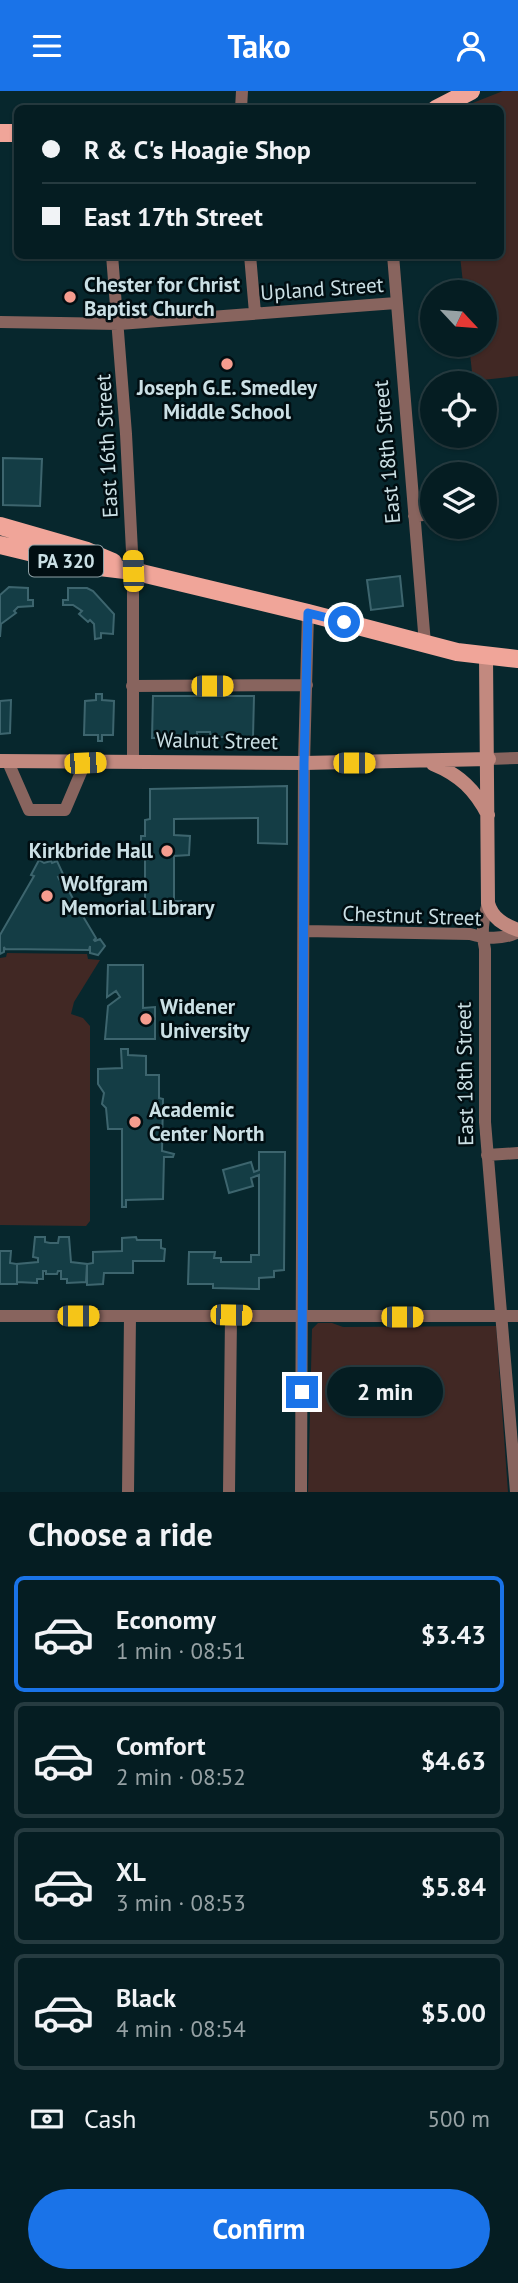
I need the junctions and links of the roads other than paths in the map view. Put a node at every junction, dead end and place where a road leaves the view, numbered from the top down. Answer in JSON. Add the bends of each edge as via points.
{"nodes":[{"id":1,"x":471,"y":91,"type":"edge"},
{"id":2,"x":444,"y":105,"type":"edge"},
{"id":3,"x":112,"y":259,"type":"edge"},
{"id":4,"x":250,"y":259,"type":"edge"},
{"id":5,"x":393,"y":259,"type":"edge"},
{"id":6,"x":396,"y":303,"type":"junction"},
{"id":7,"x":255,"y":313,"type":"junction"},
{"id":8,"x":0,"y":322,"type":"edge"},
{"id":9,"x":119,"y":324,"type":"junction"},
{"id":10,"x":420,"y":515,"type":"edge"},
{"id":11,"x":414,"y":516,"type":"junction"},
{"id":12,"x":0,"y":526,"type":"edge"},
{"id":13,"x":0,"y":545,"type":"edge"},
{"id":14,"x":133,"y":571,"type":"junction"},
{"id":15,"x":308,"y":613,"type":"junction"},
{"id":16,"x":425,"y":644,"type":"junction"},
{"id":17,"x":486,"y":656,"type":"junction"},
{"id":18,"x":518,"y":659,"type":"edge"},
{"id":19,"x":307,"y":685,"type":"junction"},
{"id":20,"x":132,"y":686,"type":"junction"},
{"id":21,"x":518,"y":758,"type":"edge"},
{"id":22,"x":489,"y":759,"type":"junction"},
{"id":23,"x":133,"y":761,"type":"junction"},
{"id":24,"x":4,"y":762,"type":"edge"},
{"id":25,"x":429,"y":762,"type":"junction"},
{"id":26,"x":85,"y":763,"type":"junction"},
{"id":27,"x":304,"y":763,"type":"junction"},
{"id":28,"x":489,"y":816,"type":"junction"},
{"id":29,"x":488,"y":903,"type":"junction"},
{"id":30,"x":304,"y":931,"type":"junction"},
{"id":31,"x":518,"y":931,"type":"edge"},
{"id":32,"x":482,"y":937,"type":"junction"},
{"id":33,"x":518,"y":1153,"type":"edge"},
{"id":34,"x":488,"y":1155,"type":"junction"},
{"id":35,"x":231,"y":1315,"type":"junction"},
{"id":36,"x":0,"y":1316,"type":"edge"},
{"id":37,"x":130,"y":1316,"type":"junction"},
{"id":38,"x":518,"y":1316,"type":"edge"},
{"id":39,"x":302,"y":1317,"type":"junction"},
{"id":40,"x":502,"y":1318,"type":"junction"},
{"id":41,"x":128,"y":1492,"type":"edge"},
{"id":42,"x":229,"y":1492,"type":"edge"},
{"id":43,"x":302,"y":1492,"type":"edge"},
{"id":44,"x":516,"y":1492,"type":"edge"}],
"edges":[{"from":1,"to":2,"type":"main road"},
{"from":3,"to":9,"type":"street","name":"East 16th Street"},
{"from":4,"to":7,"type":"street"},
{"from":5,"to":6,"type":"street","name":"East 18th Street"},
{"from":6,"to":7,"type":"street","name":"Upland Street"},
{"from":6,"to":11,"type":"street","name":"East 18th Street"},
{"from":7,"to":9,"type":"street","name":"Upland Street"},
{"from":8,"to":9,"type":"street","name":"Upland Street"},
{"from":9,"to":14,"type":"street","name":"East 16th Street"},
{"from":10,"to":11,"type":"street"},
{"from":11,"to":16,"type":"street","name":"East 18th Street"},
{"from":12,"to":14,"type":"main road","number":"PA 320","via":[[87,551]]},
{"from":13,"to":14,"type":"main road","number":"PA 320","via":[[83,565]]},
{"from":14,"to":15,"type":"main road","number":"PA 320"},
{"from":14,"to":20,"type":"street","name":"East 16th Street"},
{"from":15,"to":16,"type":"main road","number":"PA 320"},
{"from":15,"to":19,"type":"street"},
{"from":16,"to":17,"type":"main road","number":"PA 320"},
{"from":17,"to":18,"type":"main road","number":"PA 320"},
{"from":17,"to":22,"type":"street","name":"East 18th Street"},
{"from":19,"to":20,"type":"street"},
{"from":19,"to":27,"type":"street"},
{"from":20,"to":23,"type":"street","name":"East 16th Street"},
{"from":21,"to":22,"type":"street","name":"Walnut Street"},
{"from":22,"to":25,"type":"street","name":"Walnut Street"},
{"from":22,"to":28,"type":"street","name":"East 18th Street"},
{"from":23,"to":26,"type":"street","name":"Walnut Street"},
{"from":23,"to":27,"type":"street","name":"Walnut Street"},
{"from":24,"to":26,"type":"street","name":"Walnut Street"},
{"from":24,"to":26,"type":"street","via":[[29,810],[65,810]]},
{"from":25,"to":27,"type":"street","name":"Walnut Street"},
{"from":25,"to":28,"type":"street","via":[[463,780]]},
{"from":27,"to":30,"type":"street"},
{"from":28,"to":29,"type":"street","name":"East 18th Street"},
{"from":29,"to":31,"type":"street","via":[[499,920]]},
{"from":29,"to":32,"type":"street","name":"East 18th Street"},
{"from":30,"to":32,"type":"street","name":"Chestnut Street"},
{"from":30,"to":39,"type":"street"},
{"from":31,"to":32,"type":"street","name":"Chestnut Street","via":[[507,937]]},
{"from":32,"to":34,"type":"street","name":"East 18th Street"},
{"from":33,"to":34,"type":"street"},
{"from":34,"to":40,"type":"street","name":"East 18th Street"},
{"from":35,"to":37,"type":"street"},
{"from":35,"to":39,"type":"street"},
{"from":35,"to":42,"type":"street"},
{"from":36,"to":37,"type":"street"},
{"from":37,"to":41,"type":"street"},
{"from":38,"to":40,"type":"street"},
{"from":39,"to":40,"type":"street"},
{"from":39,"to":43,"type":"street"},
{"from":40,"to":44,"type":"street","name":"East 18th Street"}]}
